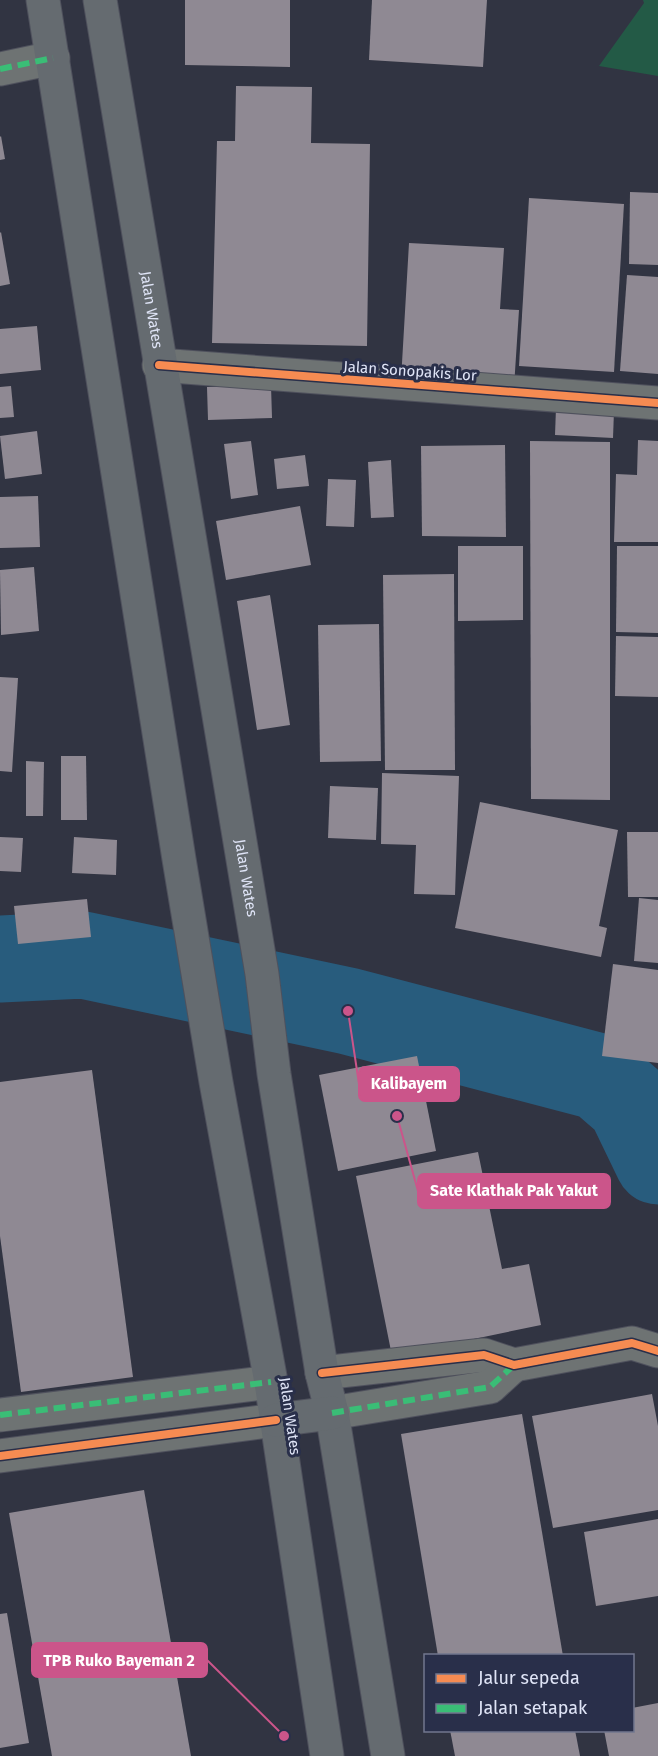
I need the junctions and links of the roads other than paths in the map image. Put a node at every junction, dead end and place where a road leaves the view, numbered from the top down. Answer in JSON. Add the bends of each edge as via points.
{"nodes":[{"id":1,"x":43,"y":0,"type":"edge"},
{"id":2,"x":100,"y":0,"type":"edge"},
{"id":3,"x":53,"y":58,"type":"junction"},
{"id":4,"x":0,"y":69,"type":"edge"},
{"id":5,"x":159,"y":365,"type":"junction"},
{"id":6,"x":658,"y":403,"type":"edge"},
{"id":7,"x":658,"y":1351,"type":"edge"},
{"id":8,"x":514,"y":1365,"type":"junction"},
{"id":9,"x":322,"y":1373,"type":"junction"},
{"id":10,"x":271,"y":1382,"type":"junction"},
{"id":11,"x":332,"y":1413,"type":"junction"},
{"id":12,"x":0,"y":1415,"type":"edge"},
{"id":13,"x":276,"y":1420,"type":"junction"},
{"id":14,"x":0,"y":1456,"type":"edge"},
{"id":15,"x":327,"y":1756,"type":"edge"},
{"id":16,"x":388,"y":1756,"type":"edge"}],
"edges":[{"from":1,"to":3,"type":"main road","name":"Jalan Wates"},
{"from":2,"to":5,"type":"main road","name":"Jalan Wates"},
{"from":3,"to":4,"type":"street"},
{"from":3,"to":10,"type":"main road","name":"Jalan Wates","via":[[179,859]]},
{"from":5,"to":6,"type":"street","name":"Jalan Sonopakis Lor"},
{"from":5,"to":9,"type":"main road","name":"Jalan Wates","via":[[262,974],[274,1074]]},
{"from":7,"to":8,"type":"street","via":[[632,1343]]},
{"from":8,"to":9,"type":"street","via":[[484,1355]]},
{"from":8,"to":11,"type":"street","via":[[489,1388]]},
{"from":9,"to":10,"type":"main road"},
{"from":9,"to":11,"type":"main road","name":"Jalan Wates"},
{"from":10,"to":12,"type":"street"},
{"from":10,"to":13,"type":"main road","name":"Jalan Wates"},
{"from":11,"to":13,"type":"main road"},
{"from":11,"to":16,"type":"main road","name":"Jalan Wates"},
{"from":13,"to":14,"type":"street"},
{"from":13,"to":15,"type":"main road","name":"Jalan Wates"}]}
